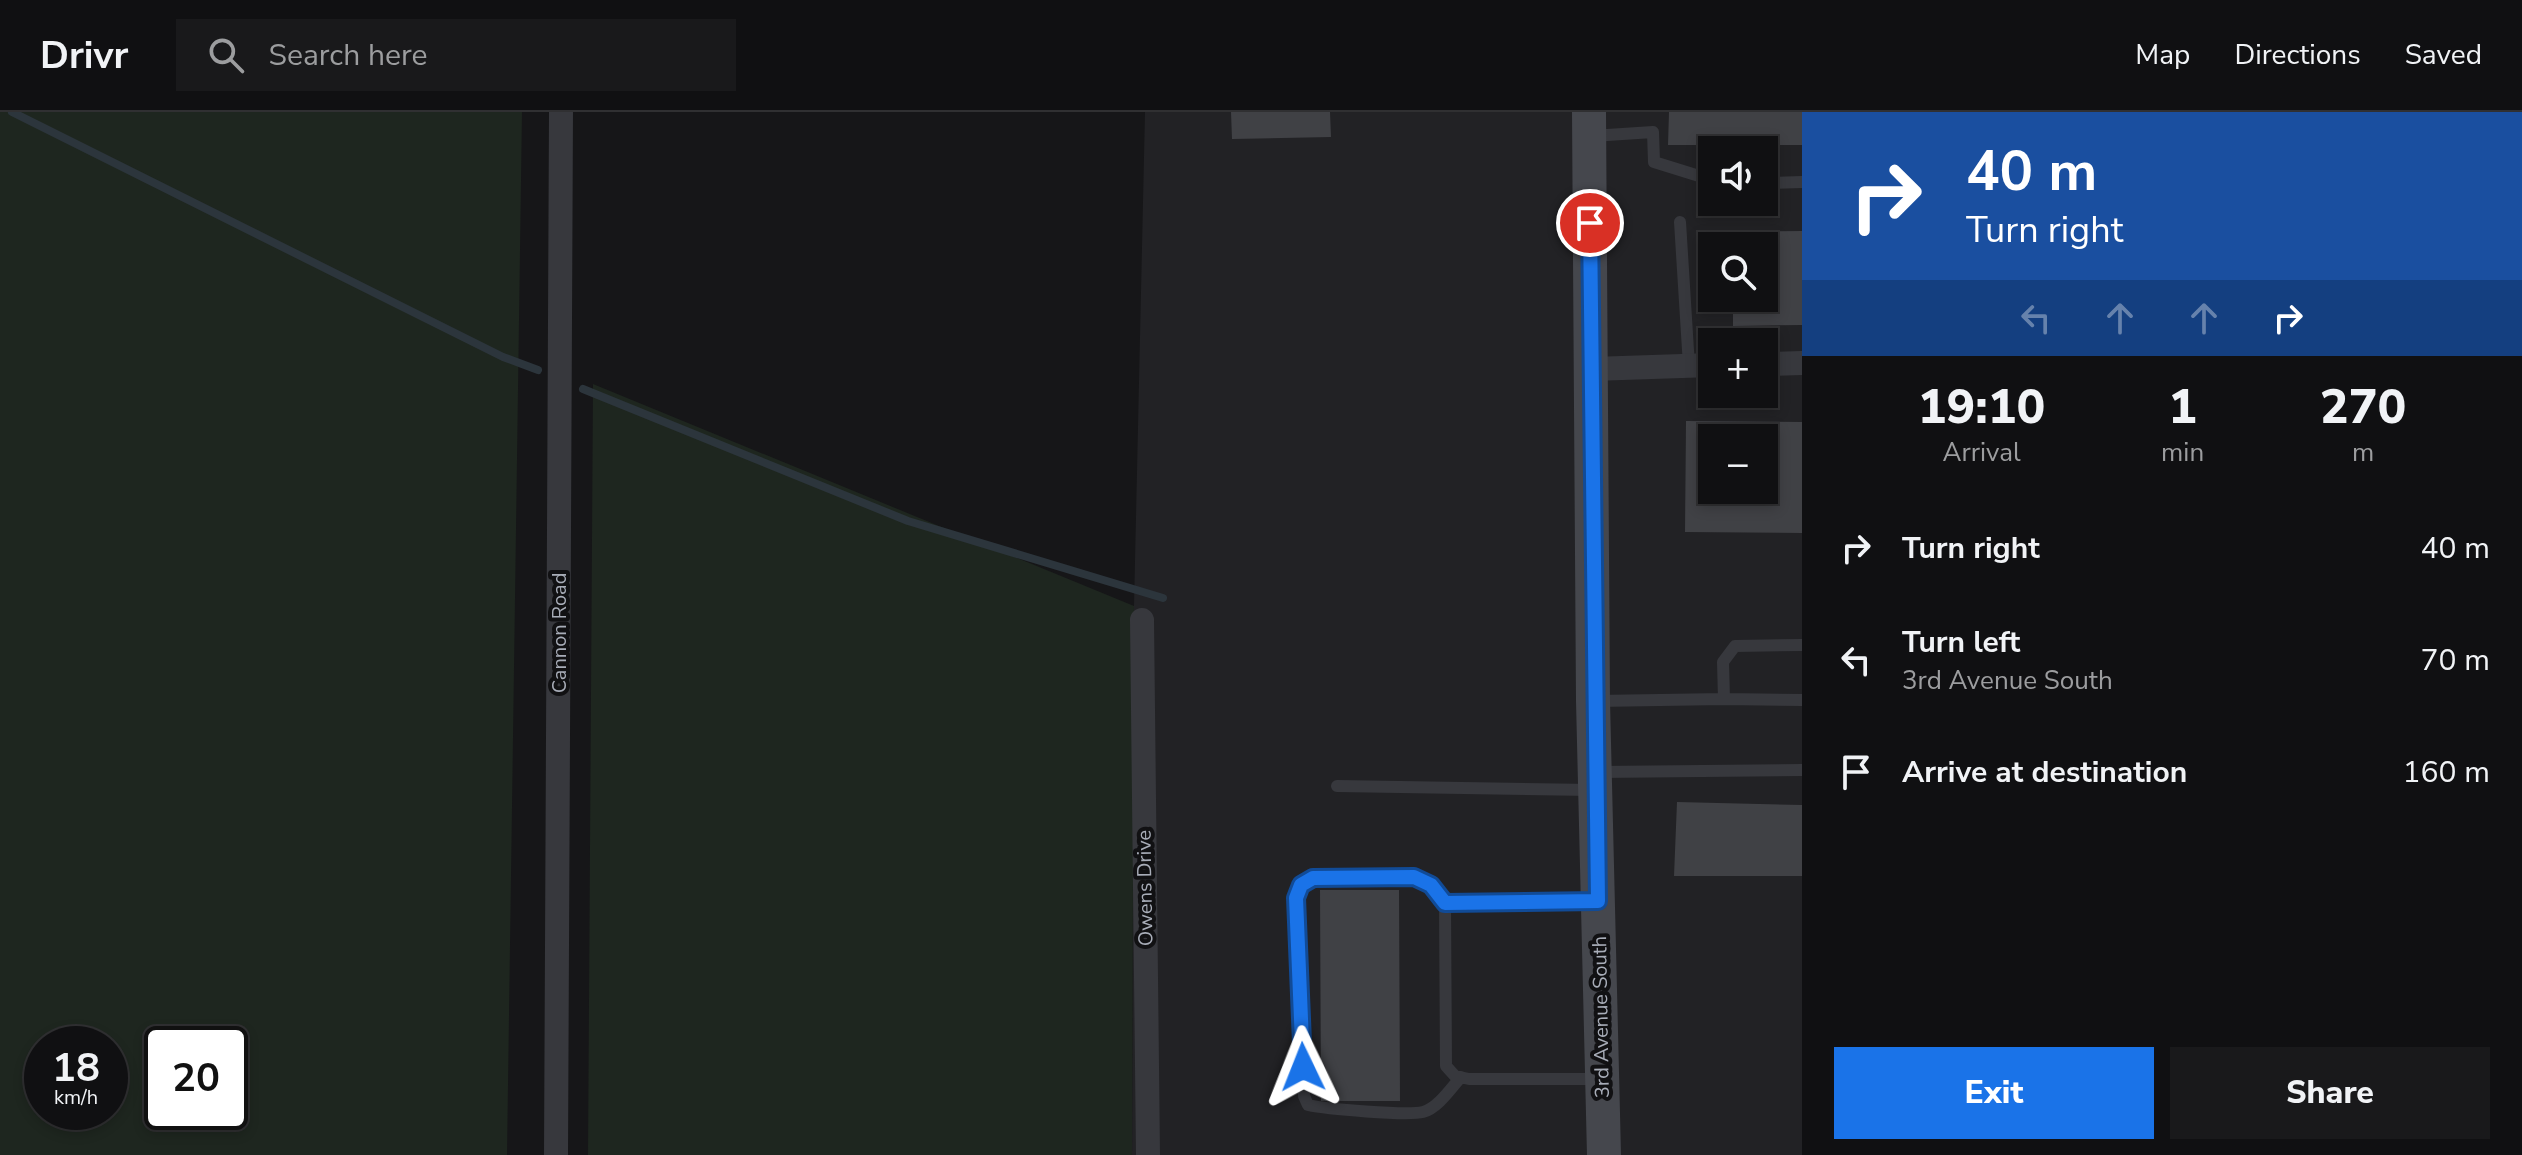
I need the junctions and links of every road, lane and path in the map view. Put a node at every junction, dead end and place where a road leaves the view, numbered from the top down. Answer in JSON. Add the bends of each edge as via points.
{"nodes":[{"id":1,"x":561,"y":112,"type":"edge"},
{"id":2,"x":1589,"y":124,"type":"edge"},
{"id":3,"x":1698,"y":176,"type":"edge"},
{"id":4,"x":1802,"y":182,"type":"edge"},
{"id":5,"x":1778,"y":183,"type":"edge"},
{"id":6,"x":1680,"y":222,"type":"dead end"},
{"id":7,"x":1698,"y":352,"type":"edge"},
{"id":8,"x":1802,"y":363,"type":"edge"},
{"id":9,"x":1778,"y":364,"type":"edge"},
{"id":10,"x":1698,"y":366,"type":"edge"},
{"id":11,"x":1592,"y":369,"type":"junction"},
{"id":12,"x":1142,"y":620,"type":"dead end"},
{"id":13,"x":1802,"y":645,"type":"edge"},
{"id":14,"x":1724,"y":699,"type":"junction"},
{"id":15,"x":1802,"y":700,"type":"edge"},
{"id":16,"x":1593,"y":701,"type":"junction"},
{"id":17,"x":1802,"y":770,"type":"edge"},
{"id":18,"x":1595,"y":781,"type":"junction"},
{"id":19,"x":1337,"y":786,"type":"dead end"},
{"id":20,"x":1598,"y":901,"type":"junction"},
{"id":21,"x":1445,"y":903,"type":"junction"},
{"id":22,"x":1461,"y":1077,"type":"junction"},
{"id":23,"x":1603,"y":1079,"type":"junction"},
{"id":24,"x":556,"y":1155,"type":"edge"},
{"id":25,"x":1148,"y":1155,"type":"edge"},
{"id":26,"x":1604,"y":1155,"type":"edge"}],
"edges":[{"from":1,"to":24,"type":"street","name":"Cannon Road"},
{"from":2,"to":3,"type":"lane","via":[[1653,132],[1654,162]]},
{"from":2,"to":11,"type":"main road","name":"3rd Avenue South"},
{"from":4,"to":5,"type":"lane"},
{"from":6,"to":7,"type":"lane"},
{"from":8,"to":9,"type":"street"},
{"from":10,"to":11,"type":"street"},
{"from":11,"to":16,"type":"main road","name":"3rd Avenue South"},
{"from":12,"to":25,"type":"street","name":"Owens Drive"},
{"from":13,"to":14,"type":"lane","via":[[1735,646],[1723,662]]},
{"from":14,"to":15,"type":"lane"},
{"from":14,"to":16,"type":"lane"},
{"from":16,"to":18,"type":"main road","name":"3rd Avenue South"},
{"from":17,"to":18,"type":"lane"},
{"from":18,"to":19,"type":"lane"},
{"from":18,"to":20,"type":"main road","name":"3rd Avenue South"},
{"from":20,"to":21,"type":"lane"},
{"from":20,"to":23,"type":"main road","name":"3rd Avenue South"},
{"from":21,"to":22,"type":"lane","via":[[1446,1066]]},
{"from":21,"to":22,"type":"lane","via":[[1431,885],[1414,877],[1313,878],[1301,885],[1296,898],[1304,1096],[1308,1105],[1326,1109],[1423,1112]]},
{"from":22,"to":23,"type":"lane"},
{"from":23,"to":26,"type":"main road","name":"3rd Avenue South"}]}
